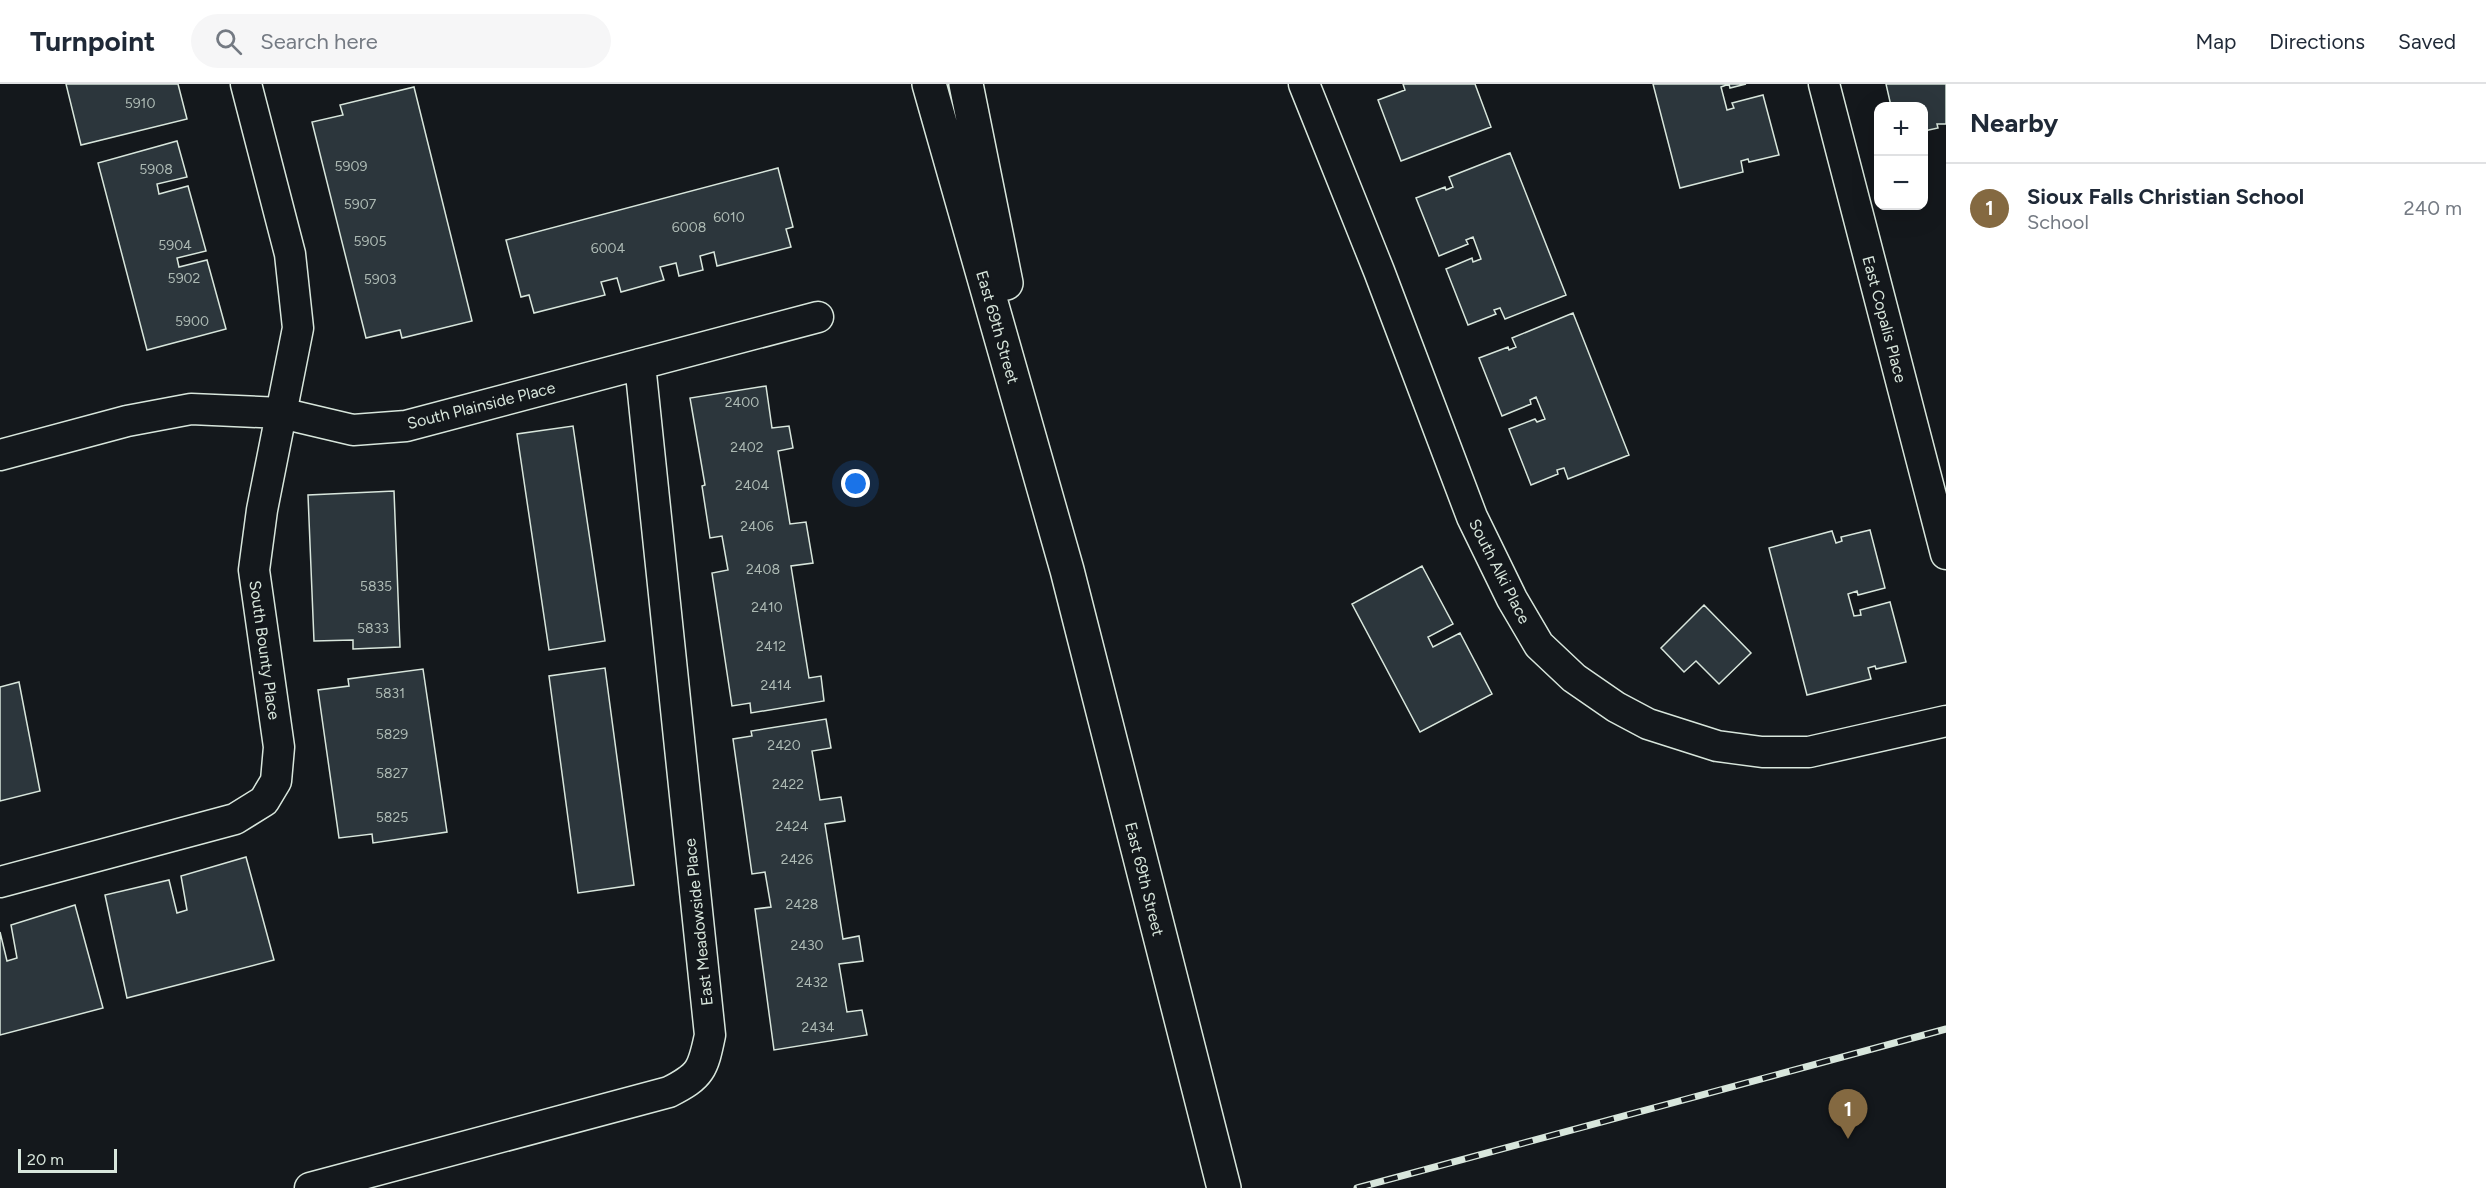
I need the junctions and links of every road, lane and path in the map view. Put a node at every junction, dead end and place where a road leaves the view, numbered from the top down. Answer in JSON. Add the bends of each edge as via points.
{"nodes":[{"id":1,"x":246,"y":84,"type":"edge"},
{"id":2,"x":929,"y":84,"type":"edge"},
{"id":3,"x":966,"y":84,"type":"edge"},
{"id":4,"x":1304,"y":84,"type":"edge"},
{"id":5,"x":1824,"y":84,"type":"edge"},
{"id":6,"x":818,"y":318,"type":"dead end"},
{"id":7,"x":640,"y":364,"type":"junction"},
{"id":8,"x":281,"y":413,"type":"junction"},
{"id":9,"x":0,"y":455,"type":"edge"},
{"id":10,"x":1946,"y":554,"type":"edge"},
{"id":11,"x":1067,"y":570,"type":"junction"},
{"id":12,"x":1946,"y":721,"type":"edge"},
{"id":13,"x":0,"y":882,"type":"edge"},
{"id":14,"x":310,"y":1188,"type":"edge"},
{"id":15,"x":1224,"y":1188,"type":"edge"}],
"edges":[{"from":1,"to":8,"type":"street","name":"South Bounty Place","via":[[290,254],[298,328]]},
{"from":2,"to":11,"type":"main road","name":"East 69th Street"},
{"from":3,"to":11,"type":"main road","name":"East 69th Street"},
{"from":4,"to":12,"type":"street","name":"South Alki Place","via":[[1472,517],[1539,645],[1565,670],[1616,707],[1648,724],[1717,746],[1762,752],[1809,752]]},
{"from":5,"to":10,"type":"street","name":"East Copalis Place"},
{"from":6,"to":7,"type":"street","name":"South Plainside Place"},
{"from":7,"to":8,"type":"street","name":"South Plainside Place","via":[[406,426],[353,430]]},
{"from":7,"to":14,"type":"street","name":"East Meadowside Place","via":[[710,1035],[705,1063],[691,1081],[669,1092]]},
{"from":8,"to":9,"type":"street","name":"South Plainside Place","via":[[191,409],[127,421]]},
{"from":8,"to":13,"type":"street","name":"South Bounty Place","via":[[254,570],[279,747],[276,781],[264,801],[236,819]]},
{"from":11,"to":15,"type":"main road","name":"East 69th Street"}]}
